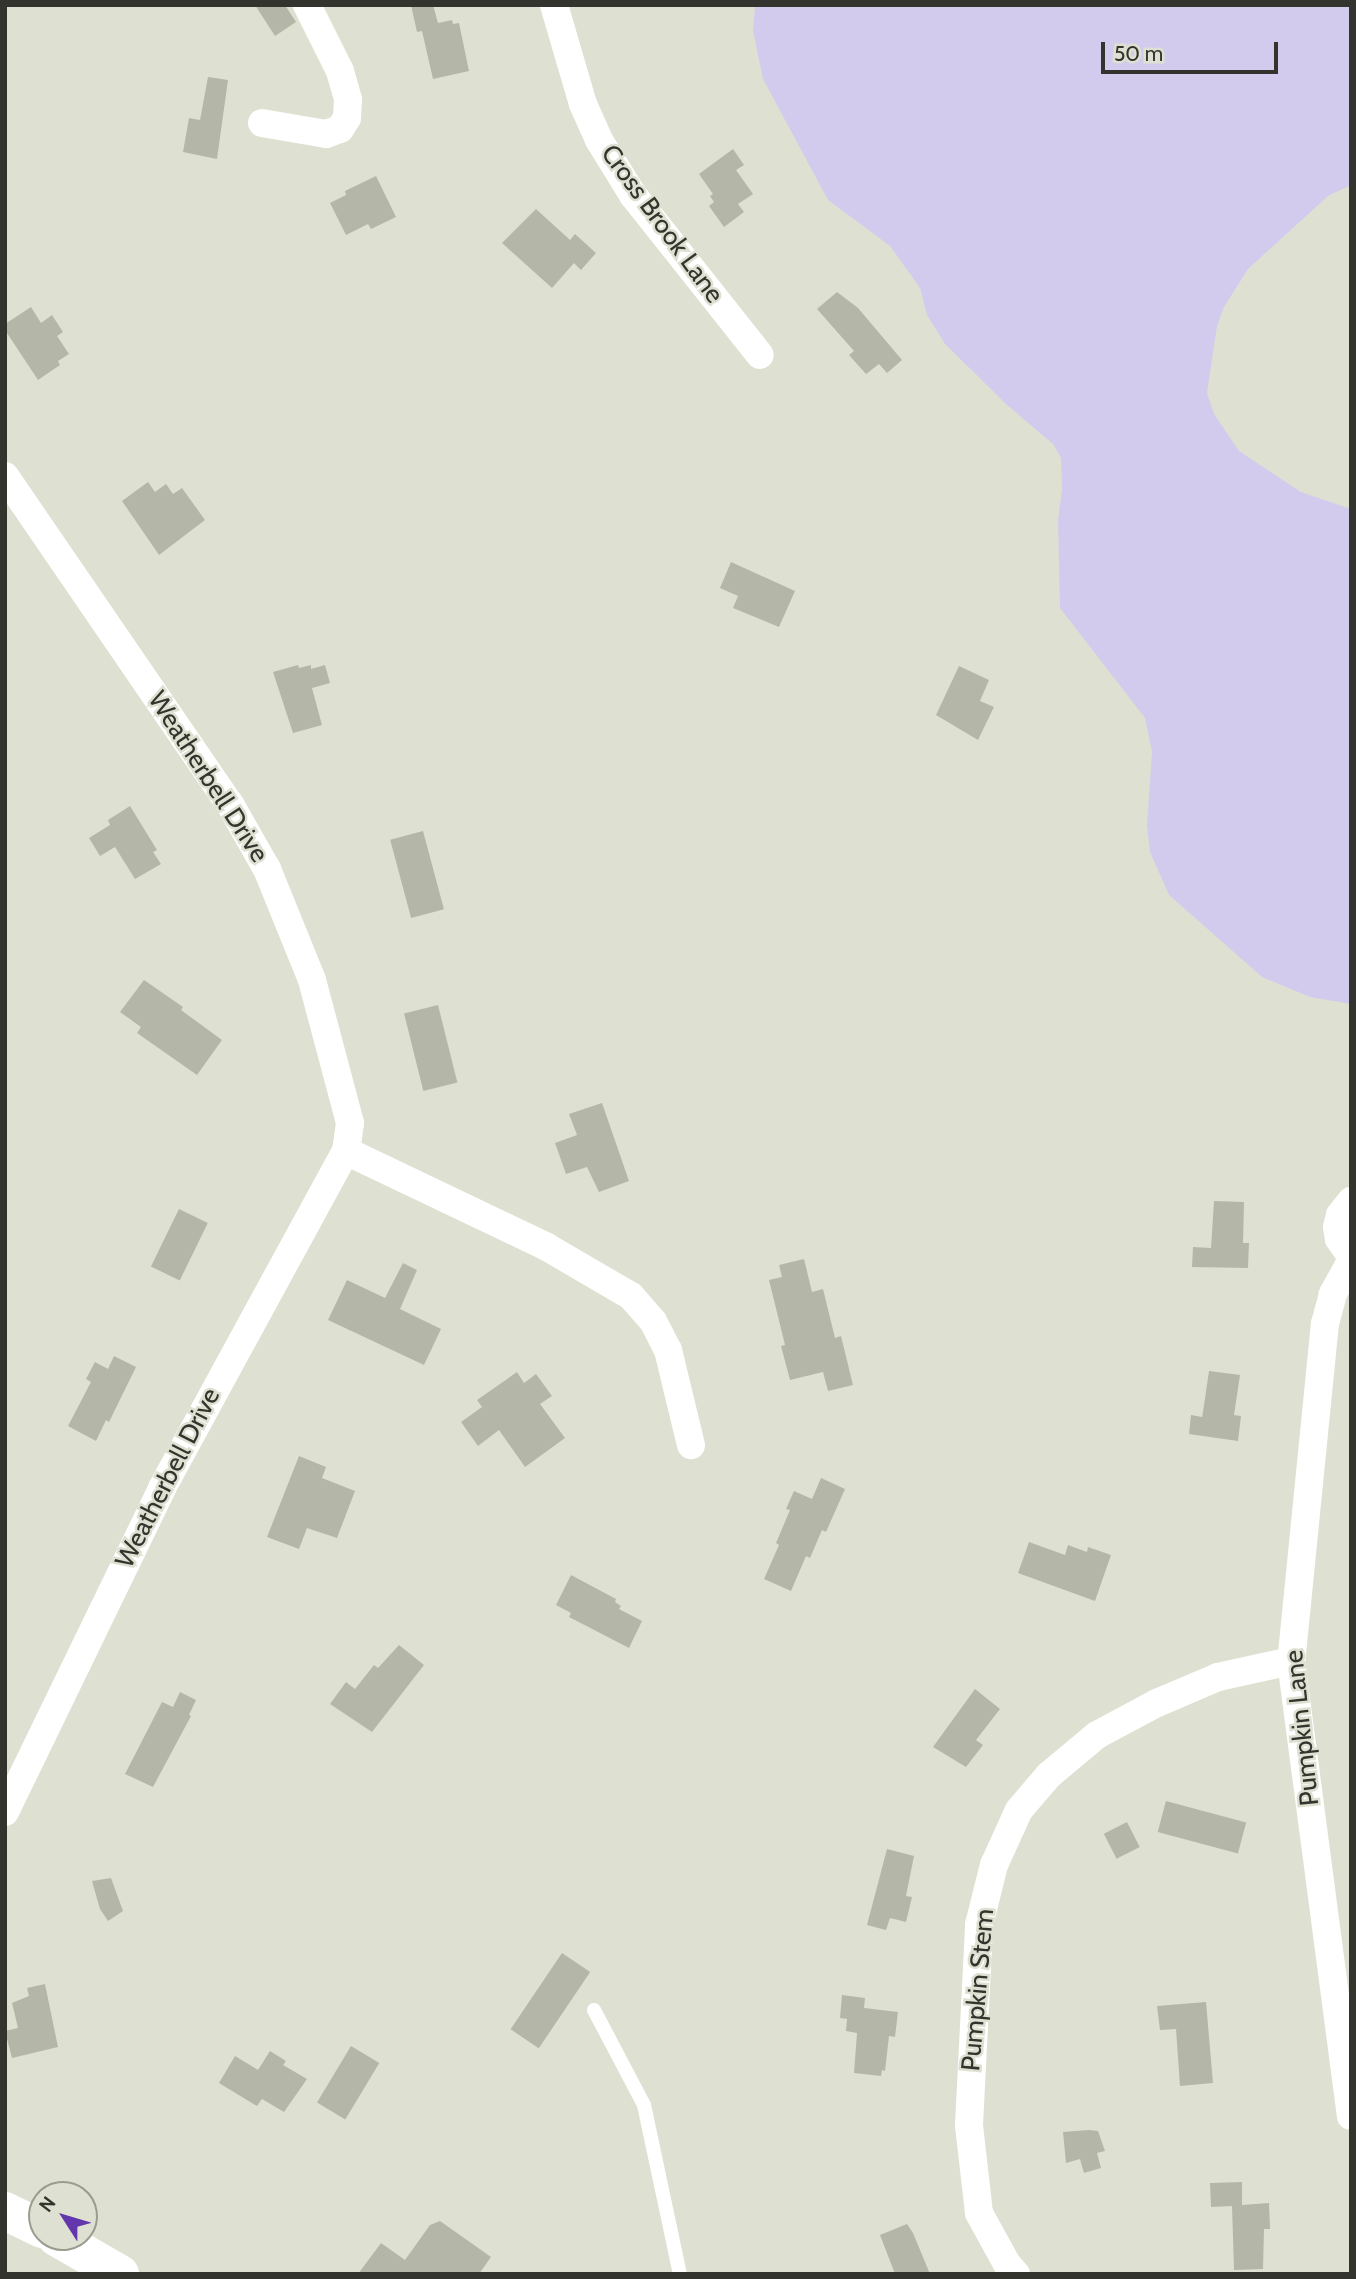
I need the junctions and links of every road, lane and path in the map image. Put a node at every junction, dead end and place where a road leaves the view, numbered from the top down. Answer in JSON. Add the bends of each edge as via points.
{"nodes":[{"id":1,"x":307,"y":5,"type":"edge"},
{"id":2,"x":554,"y":5,"type":"edge"},
{"id":3,"x":262,"y":122,"type":"dead end"},
{"id":4,"x":760,"y":355,"type":"dead end"},
{"id":5,"x":5,"y":476,"type":"edge"},
{"id":6,"x":346,"y":1151,"type":"junction"},
{"id":7,"x":1351,"y":1201,"type":"edge"},
{"id":8,"x":1351,"y":1259,"type":"edge"},
{"id":9,"x":691,"y":1445,"type":"dead end"},
{"id":10,"x":1291,"y":1661,"type":"junction"},
{"id":11,"x":5,"y":1812,"type":"edge"},
{"id":12,"x":594,"y":2010,"type":"dead end"},
{"id":13,"x":1351,"y":2116,"type":"edge"},
{"id":14,"x":5,"y":2211,"type":"edge"},
{"id":15,"x":28,"y":2222,"type":"edge"},
{"id":16,"x":80,"y":2251,"type":"edge"},
{"id":17,"x":120,"y":2274,"type":"edge"},
{"id":18,"x":680,"y":2274,"type":"edge"},
{"id":19,"x":1016,"y":2274,"type":"edge"}],
"edges":[{"from":1,"to":3,"type":"street","via":[[340,71],[348,99],[347,118],[340,129],[326,134]]},
{"from":2,"to":4,"type":"street","name":"Cross Brook Lane","via":[[583,104],[599,140],[633,195]]},
{"from":5,"to":6,"type":"street","name":"Weatherbell Drive","via":[[230,803],[267,869],[312,980],[350,1123]]},
{"from":6,"to":9,"type":"street","via":[[547,1247],[631,1296],[653,1321],[668,1350]]},
{"from":6,"to":11,"type":"street","name":"Weatherbell Drive","via":[[162,1488]]},
{"from":7,"to":8,"type":"street","name":"Pumpkin Lane","via":[[1337,1227]]},
{"from":8,"to":10,"type":"street","name":"Pumpkin Lane","via":[[1325,1322]]},
{"from":10,"to":13,"type":"street","name":"Pumpkin Lane"},
{"from":10,"to":19,"type":"street","name":"Pumpkin Stem","via":[[1218,1677],[1097,1735],[1049,1775],[1019,1810],[994,1865],[979,1926],[969,2125],[979,2213]]},
{"from":12,"to":18,"type":"lane","via":[[644,2105]]},
{"from":14,"to":15,"type":"main road"},
{"from":16,"to":17,"type":"main road"}]}
